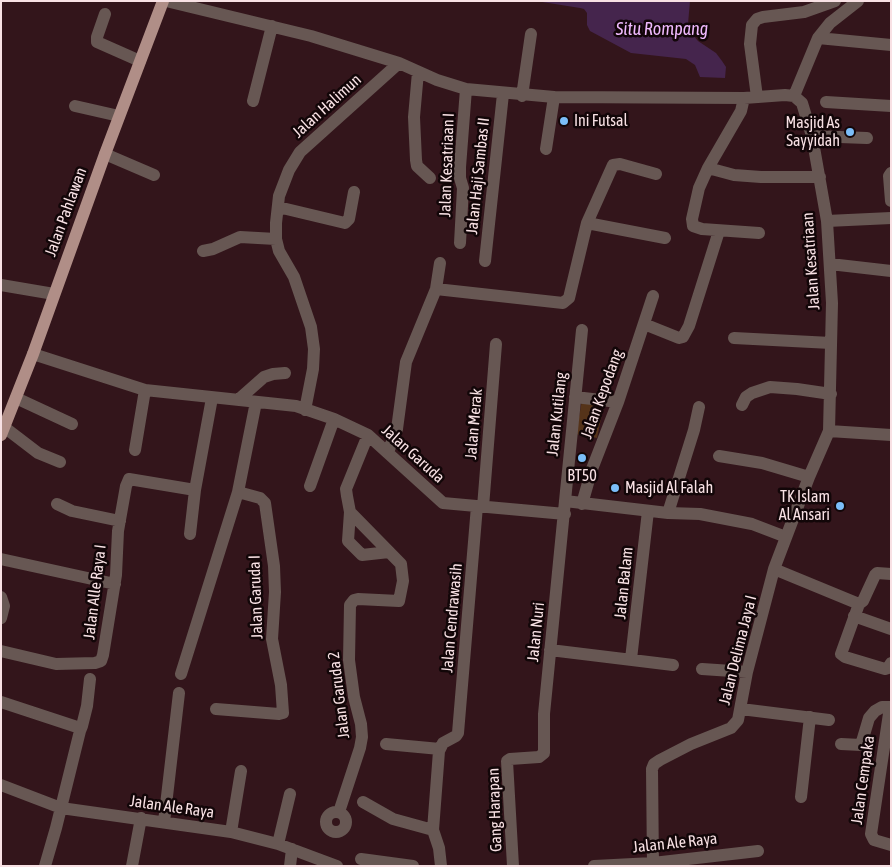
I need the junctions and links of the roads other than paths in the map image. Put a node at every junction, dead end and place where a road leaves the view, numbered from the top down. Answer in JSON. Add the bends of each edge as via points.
{"nodes":[{"id":1,"x":165,"y":1,"type":"edge"},
{"id":2,"x":835,"y":1,"type":"edge"},
{"id":3,"x":858,"y":1,"type":"edge"},
{"id":4,"x":105,"y":14,"type":"dead end"},
{"id":5,"x":272,"y":26,"type":"junction"},
{"id":6,"x":530,"y":34,"type":"dead end"},
{"id":7,"x":818,"y":38,"type":"junction"},
{"id":8,"x":891,"y":45,"type":"edge"},
{"id":9,"x":140,"y":61,"type":"junction"},
{"id":10,"x":398,"y":63,"type":"junction"},
{"id":11,"x":418,"y":72,"type":"junction"},
{"id":12,"x":466,"y":89,"type":"junction"},
{"id":13,"x":503,"y":94,"type":"junction"},
{"id":14,"x":522,"y":96,"type":"junction"},
{"id":15,"x":794,"y":96,"type":"junction"},
{"id":16,"x":554,"y":97,"type":"junction"},
{"id":17,"x":751,"y":98,"type":"junction"},
{"id":18,"x":253,"y":101,"type":"dead end"},
{"id":19,"x":826,"y":102,"type":"dead end"},
{"id":20,"x":75,"y":106,"type":"dead end"},
{"id":21,"x":891,"y":106,"type":"edge"},
{"id":22,"x":119,"y":116,"type":"junction"},
{"id":23,"x":812,"y":136,"type":"junction"},
{"id":24,"x":867,"y":138,"type":"dead end"},
{"id":25,"x":546,"y":149,"type":"dead end"},
{"id":26,"x":105,"y":154,"type":"junction"},
{"id":27,"x":708,"y":168,"type":"junction"},
{"id":28,"x":891,"y":173,"type":"edge"},
{"id":29,"x":656,"y":174,"type":"dead end"},
{"id":30,"x":154,"y":175,"type":"dead end"},
{"id":31,"x":820,"y":177,"type":"junction"},
{"id":32,"x":430,"y":178,"type":"dead end"},
{"id":33,"x":354,"y":192,"type":"dead end"},
{"id":34,"x":891,"y":201,"type":"edge"},
{"id":35,"x":278,"y":207,"type":"junction"},
{"id":36,"x":891,"y":218,"type":"edge"},
{"id":37,"x":827,"y":221,"type":"junction"},
{"id":38,"x":587,"y":223,"type":"junction"},
{"id":39,"x":719,"y":230,"type":"junction"},
{"id":40,"x":759,"y":234,"type":"dead end"},
{"id":41,"x":665,"y":238,"type":"dead end"},
{"id":42,"x":276,"y":239,"type":"junction"},
{"id":43,"x":460,"y":242,"type":"dead end"},
{"id":44,"x":203,"y":251,"type":"dead end"},
{"id":45,"x":485,"y":261,"type":"dead end"},
{"id":46,"x":440,"y":263,"type":"dead end"},
{"id":47,"x":830,"y":264,"type":"junction"},
{"id":48,"x":891,"y":271,"type":"edge"},
{"id":49,"x":1,"y":285,"type":"edge"},
{"id":50,"x":436,"y":289,"type":"junction"},
{"id":51,"x":54,"y":294,"type":"junction"},
{"id":52,"x":653,"y":296,"type":"dead end"},
{"id":53,"x":644,"y":324,"type":"junction"},
{"id":54,"x":582,"y":330,"type":"dead end"},
{"id":55,"x":734,"y":338,"type":"dead end"},
{"id":56,"x":831,"y":342,"type":"junction"},
{"id":57,"x":496,"y":344,"type":"dead end"},
{"id":58,"x":33,"y":354,"type":"junction"},
{"id":59,"x":285,"y":373,"type":"dead end"},
{"id":60,"x":145,"y":390,"type":"junction"},
{"id":61,"x":830,"y":394,"type":"junction"},
{"id":62,"x":575,"y":397,"type":"junction"},
{"id":63,"x":16,"y":398,"type":"junction"},
{"id":64,"x":212,"y":398,"type":"junction"},
{"id":65,"x":238,"y":400,"type":"junction"},
{"id":66,"x":256,"y":402,"type":"junction"},
{"id":67,"x":618,"y":402,"type":"junction"},
{"id":68,"x":742,"y":405,"type":"dead end"},
{"id":69,"x":699,"y":407,"type":"dead end"},
{"id":70,"x":305,"y":410,"type":"junction"},
{"id":71,"x":334,"y":419,"type":"junction"},
{"id":72,"x":72,"y":424,"type":"dead end"},
{"id":73,"x":3,"y":431,"type":"edge"},
{"id":74,"x":830,"y":431,"type":"junction"},
{"id":75,"x":368,"y":435,"type":"junction"},
{"id":76,"x":891,"y":435,"type":"edge"},
{"id":77,"x":135,"y":450,"type":"dead end"},
{"id":78,"x":388,"y":452,"type":"junction"},
{"id":79,"x":719,"y":456,"type":"dead end"},
{"id":80,"x":60,"y":462,"type":"dead end"},
{"id":81,"x":809,"y":477,"type":"junction"},
{"id":82,"x":310,"y":486,"type":"dead end"},
{"id":83,"x":194,"y":490,"type":"junction"},
{"id":84,"x":238,"y":492,"type":"junction"},
{"id":85,"x":57,"y":504,"type":"dead end"},
{"id":86,"x":582,"y":504,"type":"junction"},
{"id":87,"x":480,"y":506,"type":"junction"},
{"id":88,"x":565,"y":508,"type":"junction"},
{"id":89,"x":648,"y":511,"type":"junction"},
{"id":90,"x":350,"y":512,"type":"junction"},
{"id":91,"x":668,"y":513,"type":"junction"},
{"id":92,"x":120,"y":521,"type":"junction"},
{"id":93,"x":190,"y":534,"type":"dead end"},
{"id":94,"x":786,"y":537,"type":"junction"},
{"id":95,"x":389,"y":552,"type":"junction"},
{"id":96,"x":1,"y":558,"type":"edge"},
{"id":97,"x":774,"y":569,"type":"junction"},
{"id":98,"x":891,"y":574,"type":"edge"},
{"id":99,"x":115,"y":584,"type":"junction"},
{"id":100,"x":1,"y":597,"type":"edge"},
{"id":101,"x":861,"y":602,"type":"junction"},
{"id":102,"x":854,"y":616,"type":"junction"},
{"id":103,"x":1,"y":618,"type":"edge"},
{"id":104,"x":891,"y":629,"type":"edge"},
{"id":105,"x":550,"y":650,"type":"junction"},
{"id":106,"x":1,"y":651,"type":"edge"},
{"id":107,"x":631,"y":659,"type":"junction"},
{"id":108,"x":891,"y":663,"type":"edge"},
{"id":109,"x":673,"y":665,"type":"dead end"},
{"id":110,"x":702,"y":669,"type":"dead end"},
{"id":111,"x":747,"y":672,"type":"junction"},
{"id":112,"x":181,"y":674,"type":"dead end"},
{"id":113,"x":90,"y":679,"type":"dead end"},
{"id":114,"x":179,"y":693,"type":"dead end"},
{"id":115,"x":1,"y":702,"type":"edge"},
{"id":116,"x":890,"y":707,"type":"edge"},
{"id":117,"x":216,"y":709,"type":"dead end"},
{"id":118,"x":741,"y":709,"type":"junction"},
{"id":119,"x":810,"y":717,"type":"junction"},
{"id":120,"x":829,"y":720,"type":"dead end"},
{"id":121,"x":80,"y":731,"type":"junction"},
{"id":122,"x":386,"y":744,"type":"dead end"},
{"id":123,"x":841,"y":744,"type":"dead end"},
{"id":124,"x":440,"y":749,"type":"junction"},
{"id":125,"x":544,"y":753,"type":"joint"},
{"id":126,"x":241,"y":771,"type":"dead end"},
{"id":127,"x":1,"y":785,"type":"edge"},
{"id":128,"x":290,"y":794,"type":"dead end"},
{"id":129,"x":801,"y":797,"type":"dead end"},
{"id":130,"x":362,"y":802,"type":"dead end"},
{"id":131,"x":61,"y":808,"type":"junction"},
{"id":132,"x":339,"y":812,"type":"dead end"},
{"id":133,"x":141,"y":818,"type":"junction"},
{"id":134,"x":164,"y":822,"type":"junction"},
{"id":135,"x":433,"y":830,"type":"junction"},
{"id":136,"x":231,"y":832,"type":"junction"},
{"id":137,"x":278,"y":844,"type":"junction"},
{"id":138,"x":891,"y":845,"type":"edge"},
{"id":139,"x":292,"y":849,"type":"junction"},
{"id":140,"x":758,"y":851,"type":"dead end"},
{"id":141,"x":361,"y":859,"type":"dead end"},
{"id":142,"x":653,"y":864,"type":"edge"},
{"id":143,"x":45,"y":866,"type":"edge"},
{"id":144,"x":132,"y":866,"type":"edge"},
{"id":145,"x":290,"y":866,"type":"edge"},
{"id":146,"x":336,"y":866,"type":"edge"},
{"id":147,"x":413,"y":866,"type":"edge"},
{"id":148,"x":441,"y":866,"type":"edge"},
{"id":149,"x":513,"y":866,"type":"edge"},
{"id":150,"x":594,"y":866,"type":"edge"}],
"edges":[{"from":1,"to":5,"type":"street"},
{"from":1,"to":9,"type":"main road","name":"Jalan Pahlawan"},
{"from":2,"to":17,"type":"street","via":[[804,12],[757,19],[752,25],[750,44]]},
{"from":3,"to":7,"type":"street","via":[[830,23]]},
{"from":4,"to":9,"type":"street","via":[[97,42]]},
{"from":5,"to":10,"type":"street"},
{"from":5,"to":18,"type":"street"},
{"from":6,"to":14,"type":"street"},
{"from":7,"to":8,"type":"street"},
{"from":7,"to":15,"type":"street"},
{"from":9,"to":22,"type":"main road","name":"Jalan Pahlawan"},
{"from":10,"to":11,"type":"street"},
{"from":10,"to":35,"type":"street","name":"Jalan Halimun","via":[[300,152],[283,182]]},
{"from":11,"to":12,"type":"street"},
{"from":11,"to":32,"type":"street","via":[[414,118],[416,163]]},
{"from":12,"to":13,"type":"street"},
{"from":12,"to":43,"type":"street","name":"Jalan Kesatriaan I","via":[[460,168],[464,188]]},
{"from":13,"to":14,"type":"street"},
{"from":13,"to":45,"type":"street","name":"Jalan Haji Sambas II"},
{"from":14,"to":16,"type":"street"},
{"from":15,"to":17,"type":"street"},
{"from":15,"to":23,"type":"street","name":"Jalan Kesatriaan","via":[[802,104]]},
{"from":16,"to":17,"type":"street"},
{"from":16,"to":25,"type":"street"},
{"from":17,"to":27,"type":"street"},
{"from":19,"to":21,"type":"street"},
{"from":20,"to":22,"type":"street"},
{"from":22,"to":26,"type":"main road","name":"Jalan Pahlawan"},
{"from":23,"to":24,"type":"street"},
{"from":23,"to":31,"type":"street","name":"Jalan Kesatriaan"},
{"from":26,"to":30,"type":"street"},
{"from":26,"to":51,"type":"main road","name":"Jalan Pahlawan"},
{"from":27,"to":31,"type":"street","via":[[734,175]]},
{"from":27,"to":39,"type":"street","via":[[699,188],[693,226]]},
{"from":28,"to":34,"type":"street"},
{"from":29,"to":38,"type":"street","via":[[613,165]]},
{"from":31,"to":37,"type":"street","name":"Jalan Kesatriaan"},
{"from":33,"to":35,"type":"street","via":[[349,219],[345,223]]},
{"from":35,"to":42,"type":"street","name":"Jalan Halimun"},
{"from":36,"to":37,"type":"street"},
{"from":37,"to":47,"type":"street","name":"Jalan Kesatriaan"},
{"from":38,"to":41,"type":"street"},
{"from":38,"to":50,"type":"street","via":[[569,298],[564,303]]},
{"from":39,"to":40,"type":"street"},
{"from":39,"to":53,"type":"street","via":[[683,338]]},
{"from":42,"to":44,"type":"street","via":[[240,237]]},
{"from":42,"to":70,"type":"street","name":"Jalan Halimun","via":[[311,327],[313,369]]},
{"from":46,"to":50,"type":"street"},
{"from":47,"to":48,"type":"street"},
{"from":47,"to":56,"type":"street","name":"Jalan Kesatriaan"},
{"from":49,"to":51,"type":"street"},
{"from":50,"to":78,"type":"street","via":[[406,362],[397,429]]},
{"from":51,"to":58,"type":"main road","name":"Jalan Pahlawan"},
{"from":52,"to":53,"type":"street","name":"Jalan Kepodang"},
{"from":53,"to":67,"type":"street","name":"Jalan Kepodang"},
{"from":54,"to":62,"type":"street","name":"Jalan Kutilang"},
{"from":55,"to":56,"type":"street"},
{"from":56,"to":61,"type":"street","name":"Jalan Kesatriaan"},
{"from":57,"to":87,"type":"street","name":"Jalan Merak"},
{"from":58,"to":60,"type":"street","name":"Jalan Garuda"},
{"from":58,"to":63,"type":"main road","name":"Jalan Pahlawan"},
{"from":59,"to":65,"type":"street","via":[[264,377]]},
{"from":60,"to":64,"type":"street","name":"Jalan Garuda"},
{"from":60,"to":77,"type":"street"},
{"from":61,"to":68,"type":"street","via":[[770,387],[752,393]]},
{"from":61,"to":74,"type":"street","name":"Jalan Kesatriaan"},
{"from":62,"to":67,"type":"street"},
{"from":62,"to":88,"type":"street","name":"Jalan Kutilang"},
{"from":63,"to":72,"type":"street"},
{"from":63,"to":73,"type":"main road","name":"Jalan Pahlawan"},
{"from":64,"to":65,"type":"street","name":"Jalan Garuda"},
{"from":64,"to":83,"type":"street"},
{"from":65,"to":66,"type":"street","name":"Jalan Garuda"},
{"from":66,"to":70,"type":"street","name":"Jalan Garuda"},
{"from":66,"to":84,"type":"street"},
{"from":67,"to":86,"type":"street","name":"Jalan Kepodang"},
{"from":69,"to":91,"type":"street"},
{"from":70,"to":71,"type":"street","name":"Jalan Garuda"},
{"from":71,"to":75,"type":"street","name":"Jalan Garuda"},
{"from":71,"to":82,"type":"street"},
{"from":73,"to":80,"type":"street","via":[[38,453]]},
{"from":74,"to":76,"type":"street"},
{"from":74,"to":81,"type":"street","name":"Jalan Delima Jaya I"},
{"from":75,"to":78,"type":"street","name":"Jalan Garuda"},
{"from":75,"to":90,"type":"street","via":[[346,489]]},
{"from":78,"to":87,"type":"street","name":"Jalan Garuda","via":[[443,503]]},
{"from":79,"to":81,"type":"street","via":[[762,463]]},
{"from":81,"to":94,"type":"street","name":"Jalan Delima Jaya I"},
{"from":83,"to":92,"type":"street","name":"Jalan Alle Raya I","via":[[129,479]]},
{"from":83,"to":93,"type":"street"},
{"from":84,"to":112,"type":"street"},
{"from":84,"to":117,"type":"street","name":"Jalan Garuda I","via":[[260,498],[265,503],[274,566],[272,639],[282,685],[283,713]]},
{"from":85,"to":92,"type":"street","via":[[72,511]]},
{"from":86,"to":88,"type":"street","name":"Jalan Garuda"},
{"from":86,"to":89,"type":"street","name":"Jalan Garuda"},
{"from":87,"to":88,"type":"street","name":"Jalan Garuda"},
{"from":87,"to":124,"type":"street","name":"Jalan Cendrawasih","via":[[458,733]]},
{"from":88,"to":105,"type":"street","name":"Jalan Nuri"},
{"from":89,"to":91,"type":"street","name":"Jalan Garuda"},
{"from":89,"to":107,"type":"street","name":"Jalan Balam"},
{"from":90,"to":95,"type":"street","name":"Jalan Garuda 2"},
{"from":90,"to":95,"type":"street","via":[[348,541],[362,555]]},
{"from":91,"to":94,"type":"street","name":"Jalan Garuda","via":[[700,514],[752,524]]},
{"from":92,"to":99,"type":"street","name":"Jalan Alle Raya I"},
{"from":94,"to":97,"type":"street","name":"Jalan Delima Jaya I"},
{"from":95,"to":132,"type":"street","name":"Jalan Garuda 2","via":[[401,564],[403,581],[399,601],[358,599],[350,605],[349,660],[362,737]]},
{"from":96,"to":99,"type":"street"},
{"from":97,"to":101,"type":"street"},
{"from":97,"to":111,"type":"street","name":"Jalan Delima Jaya I"},
{"from":98,"to":101,"type":"street","via":[[877,573]]},
{"from":99,"to":106,"type":"street","name":"Jalan Alle Raya I","via":[[101,661],[56,664]]},
{"from":100,"to":103,"type":"street","via":[[4,606]]},
{"from":101,"to":102,"type":"street"},
{"from":102,"to":104,"type":"street"},
{"from":102,"to":108,"type":"street","via":[[841,654],[885,669]]},
{"from":105,"to":107,"type":"street"},
{"from":105,"to":125,"type":"street","name":"Jalan Nuri"},
{"from":107,"to":109,"type":"street"},
{"from":110,"to":111,"type":"street"},
{"from":111,"to":118,"type":"street","name":"Jalan Delima Jaya I"},
{"from":113,"to":121,"type":"street"},
{"from":114,"to":134,"type":"street"},
{"from":115,"to":121,"type":"street","via":[[77,727]]},
{"from":116,"to":123,"type":"street","via":[[875,710],[869,718],[861,745]]},
{"from":116,"to":138,"type":"street","name":"Jalan Cempaka","via":[[871,834],[874,840]]},
{"from":118,"to":119,"type":"street"},
{"from":118,"to":142,"type":"street","name":"Jalan Delima Jaya I","via":[[731,728],[654,764]]},
{"from":119,"to":120,"type":"street"},
{"from":119,"to":129,"type":"street"},
{"from":121,"to":131,"type":"street"},
{"from":122,"to":124,"type":"street"},
{"from":124,"to":135,"type":"street"},
{"from":125,"to":149,"type":"street","name":"Gang Harapan","via":[[539,757],[507,761]]},
{"from":126,"to":136,"type":"street"},
{"from":127,"to":131,"type":"street","name":"Jalan Ale Raya"},
{"from":128,"to":137,"type":"street"},
{"from":130,"to":135,"type":"street","via":[[393,818]]},
{"from":131,"to":133,"type":"street","name":"Jalan Ale Raya"},
{"from":131,"to":143,"type":"street"},
{"from":133,"to":134,"type":"street","name":"Jalan Ale Raya"},
{"from":133,"to":144,"type":"street"},
{"from":134,"to":136,"type":"street","name":"Jalan Ale Raya"},
{"from":135,"to":148,"type":"street"},
{"from":136,"to":137,"type":"street","name":"Jalan Ale Raya"},
{"from":137,"to":139,"type":"street","name":"Jalan Ale Raya"},
{"from":139,"to":145,"type":"street"},
{"from":139,"to":146,"type":"street","name":"Jalan Ale Raya"},
{"from":140,"to":142,"type":"street","name":"Jalan Ale Raya"},
{"from":141,"to":147,"type":"street"},
{"from":142,"to":150,"type":"street","name":"Jalan Ale Raya"}]}
